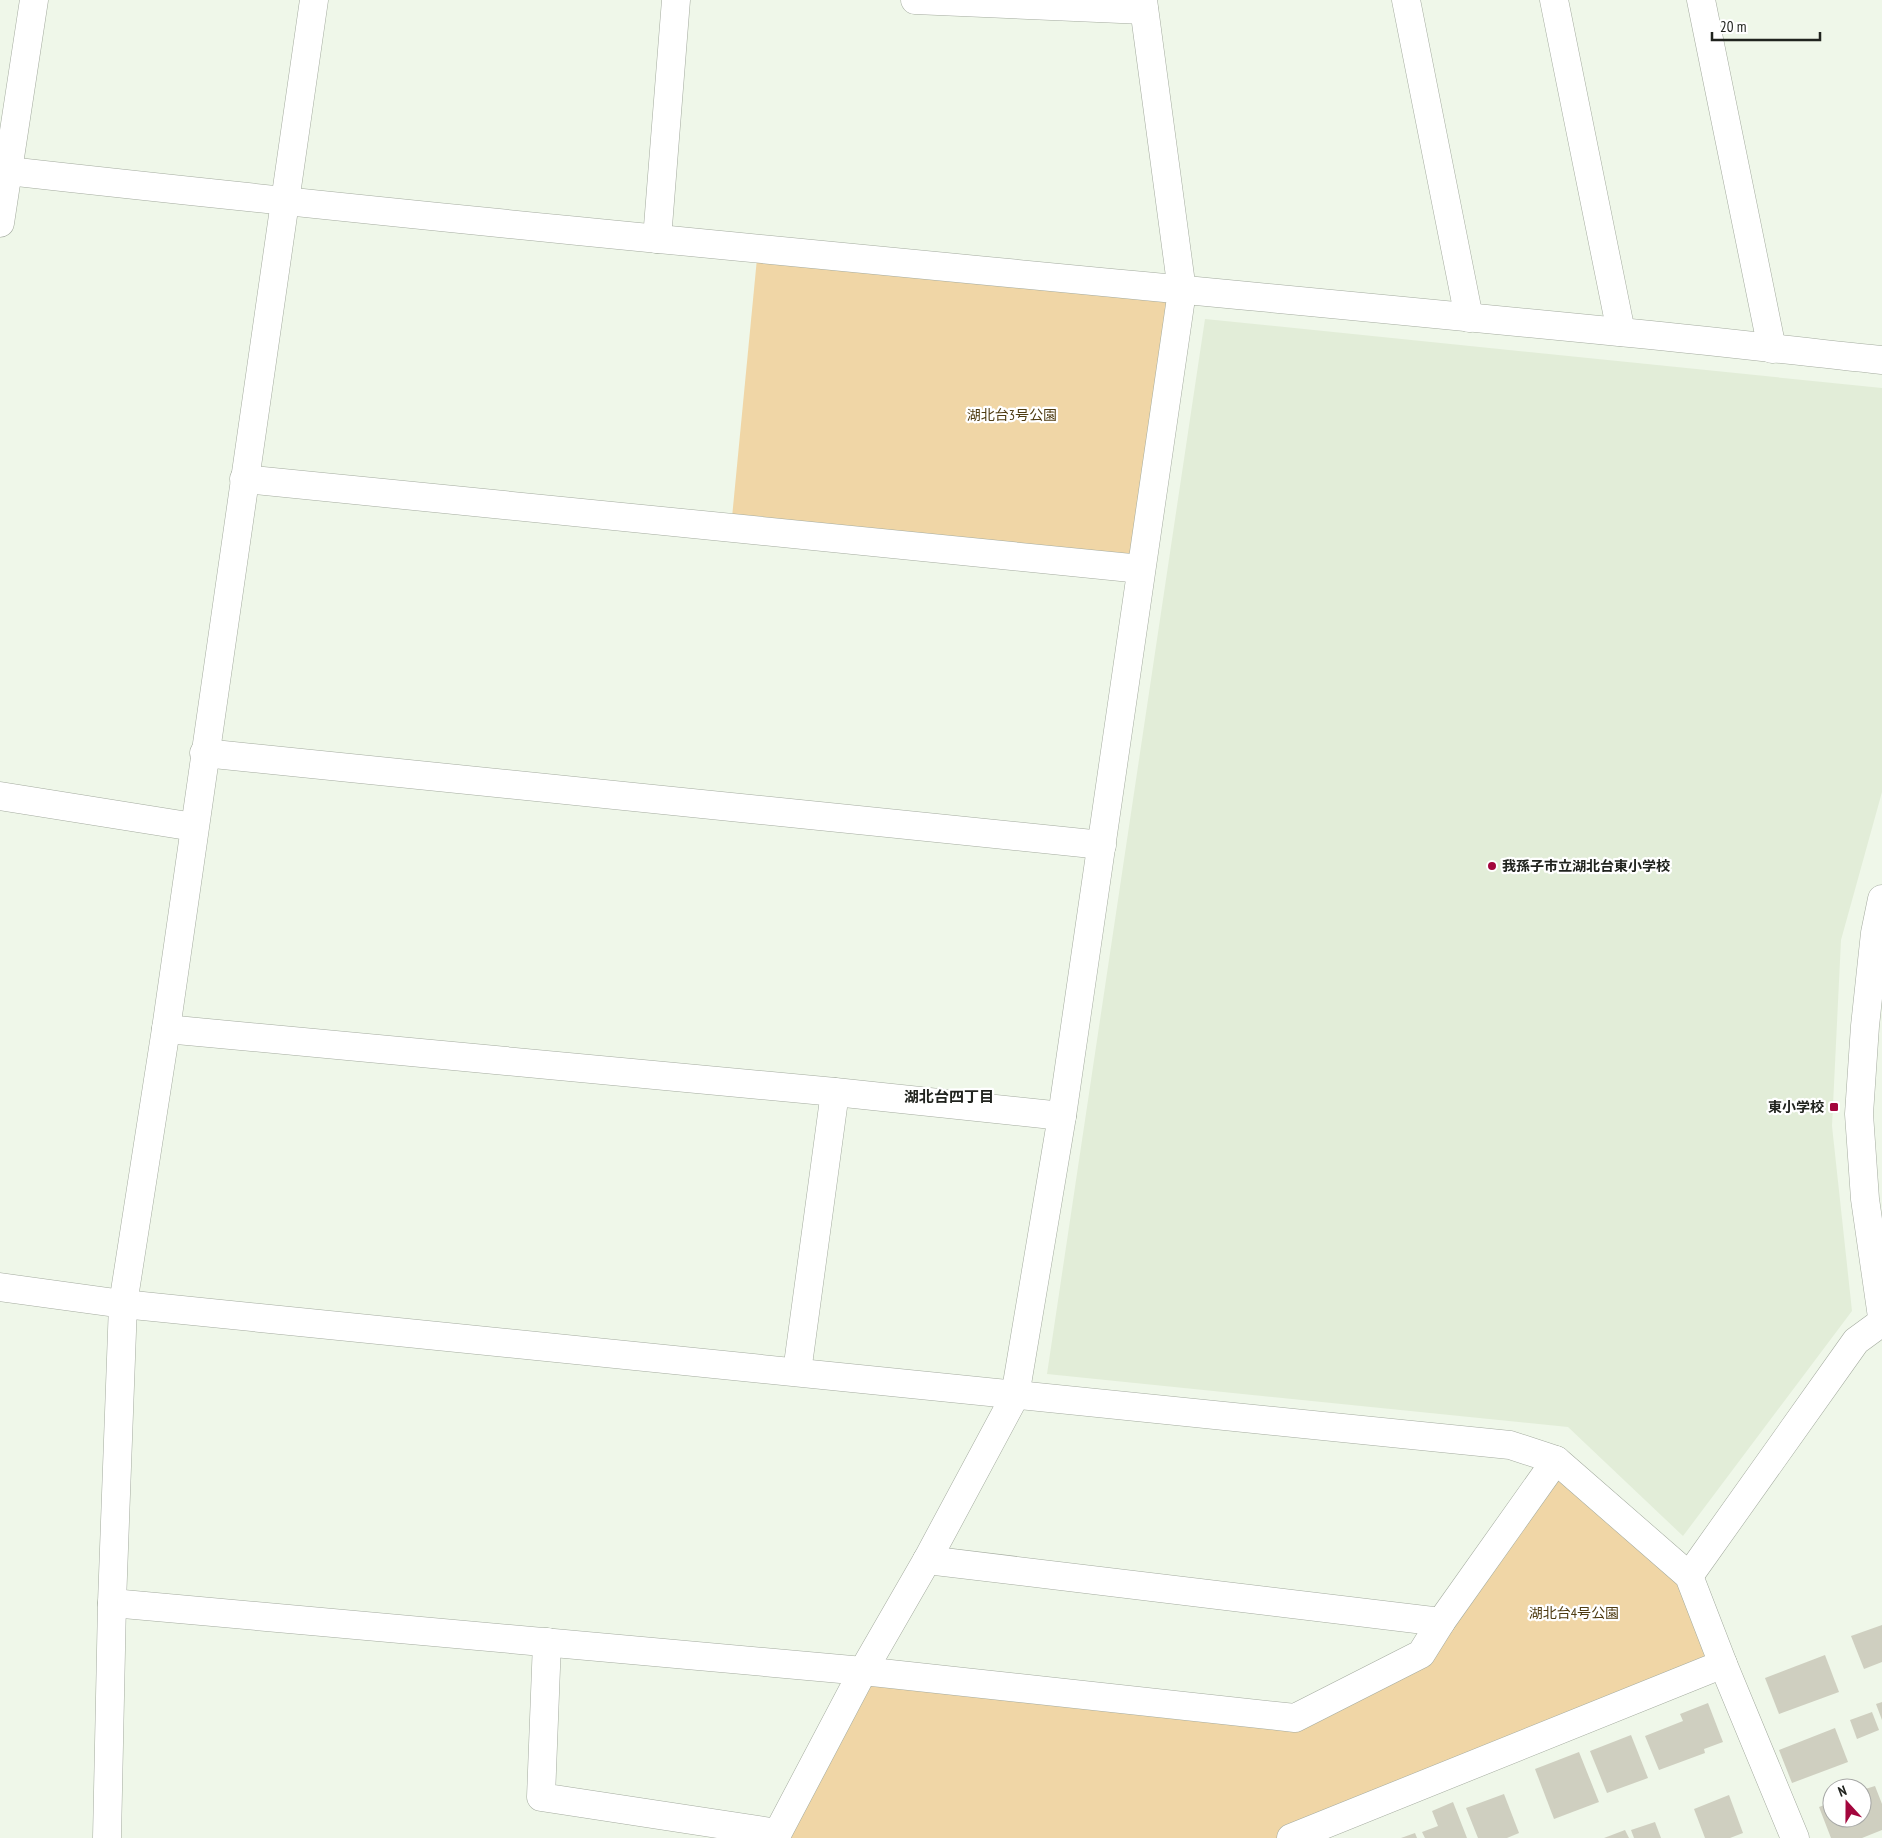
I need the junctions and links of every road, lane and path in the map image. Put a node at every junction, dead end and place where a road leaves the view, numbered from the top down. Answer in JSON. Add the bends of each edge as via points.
{"nodes":[{"id":1,"x":34,"y":0,"type":"edge"},
{"id":2,"x":314,"y":0,"type":"edge"},
{"id":3,"x":676,"y":0,"type":"edge"},
{"id":4,"x":915,"y":0,"type":"edge"},
{"id":5,"x":1406,"y":0,"type":"edge"},
{"id":6,"x":1554,"y":0,"type":"edge"},
{"id":7,"x":1701,"y":0,"type":"edge"},
{"id":8,"x":1143,"y":5,"type":"edge"},
{"id":9,"x":8,"y":171,"type":"junction"},
{"id":10,"x":284,"y":202,"type":"junction"},
{"id":11,"x":0,"y":223,"type":"edge"},
{"id":12,"x":657,"y":238,"type":"junction"},
{"id":13,"x":1182,"y":291,"type":"junction"},
{"id":14,"x":1468,"y":318,"type":"junction"},
{"id":15,"x":1621,"y":332,"type":"junction"},
{"id":16,"x":1772,"y":349,"type":"junction"},
{"id":17,"x":1882,"y":360,"type":"edge"},
{"id":18,"x":244,"y":479,"type":"junction"},
{"id":19,"x":1142,"y":569,"type":"junction"},
{"id":20,"x":204,"y":753,"type":"junction"},
{"id":21,"x":0,"y":796,"type":"edge"},
{"id":22,"x":194,"y":827,"type":"junction"},
{"id":23,"x":1102,"y":845,"type":"junction"},
{"id":24,"x":1882,"y":899,"type":"edge"},
{"id":25,"x":1873,"y":1023,"type":"edge"},
{"id":26,"x":166,"y":1029,"type":"junction"},
{"id":27,"x":835,"y":1092,"type":"junction"},
{"id":28,"x":1062,"y":1116,"type":"junction"},
{"id":29,"x":0,"y":1286,"type":"edge"},
{"id":30,"x":1881,"y":1299,"type":"edge"},
{"id":31,"x":123,"y":1304,"type":"junction"},
{"id":32,"x":1882,"y":1322,"type":"edge"},
{"id":33,"x":797,"y":1372,"type":"junction"},
{"id":34,"x":1015,"y":1396,"type":"junction"},
{"id":35,"x":1556,"y":1460,"type":"junction"},
{"id":36,"x":927,"y":1560,"type":"junction"},
{"id":37,"x":1689,"y":1576,"type":"junction"},
{"id":38,"x":112,"y":1603,"type":"junction"},
{"id":39,"x":1441,"y":1622,"type":"junction"},
{"id":40,"x":548,"y":1642,"type":"junction"},
{"id":41,"x":1723,"y":1664,"type":"junction"},
{"id":42,"x":863,"y":1671,"type":"junction"},
{"id":43,"x":776,"y":1835,"type":"edge"},
{"id":44,"x":107,"y":1838,"type":"edge"},
{"id":45,"x":1291,"y":1838,"type":"edge"},
{"id":46,"x":1795,"y":1838,"type":"edge"}],
"edges":[{"from":1,"to":9,"type":"street"},
{"from":2,"to":10,"type":"street"},
{"from":3,"to":12,"type":"street"},
{"from":4,"to":8,"type":"street"},
{"from":5,"to":14,"type":"street"},
{"from":6,"to":15,"type":"street"},
{"from":7,"to":16,"type":"street"},
{"from":8,"to":13,"type":"street"},
{"from":9,"to":10,"type":"street"},
{"from":9,"to":11,"type":"street"},
{"from":10,"to":12,"type":"street"},
{"from":10,"to":18,"type":"street"},
{"from":12,"to":13,"type":"street"},
{"from":13,"to":14,"type":"street"},
{"from":13,"to":19,"type":"street"},
{"from":14,"to":15,"type":"street"},
{"from":15,"to":16,"type":"street"},
{"from":16,"to":17,"type":"street"},
{"from":18,"to":19,"type":"street"},
{"from":18,"to":20,"type":"street"},
{"from":19,"to":23,"type":"street"},
{"from":20,"to":22,"type":"street"},
{"from":20,"to":23,"type":"street"},
{"from":21,"to":22,"type":"street"},
{"from":22,"to":26,"type":"street"},
{"from":23,"to":28,"type":"street"},
{"from":24,"to":25,"type":"street","via":[[1875,933]]},
{"from":25,"to":30,"type":"street","via":[[1859,1114],[1865,1199]]},
{"from":26,"to":27,"type":"street"},
{"from":26,"to":31,"type":"street"},
{"from":27,"to":28,"type":"street"},
{"from":27,"to":33,"type":"street"},
{"from":28,"to":34,"type":"street"},
{"from":29,"to":31,"type":"street"},
{"from":31,"to":33,"type":"street"},
{"from":31,"to":38,"type":"street"},
{"from":32,"to":37,"type":"street","via":[[1856,1341]]},
{"from":33,"to":34,"type":"street"},
{"from":34,"to":35,"type":"street","via":[[1510,1445]]},
{"from":34,"to":36,"type":"street"},
{"from":35,"to":37,"type":"street"},
{"from":35,"to":39,"type":"street"},
{"from":36,"to":39,"type":"street"},
{"from":36,"to":42,"type":"street"},
{"from":37,"to":41,"type":"street"},
{"from":38,"to":40,"type":"street"},
{"from":38,"to":44,"type":"street"},
{"from":39,"to":42,"type":"street","via":[[1421,1654],[1296,1718]]},
{"from":40,"to":42,"type":"street"},
{"from":40,"to":43,"type":"street","via":[[541,1797]]},
{"from":41,"to":45,"type":"street"},
{"from":41,"to":46,"type":"street"},
{"from":42,"to":43,"type":"street"}]}
